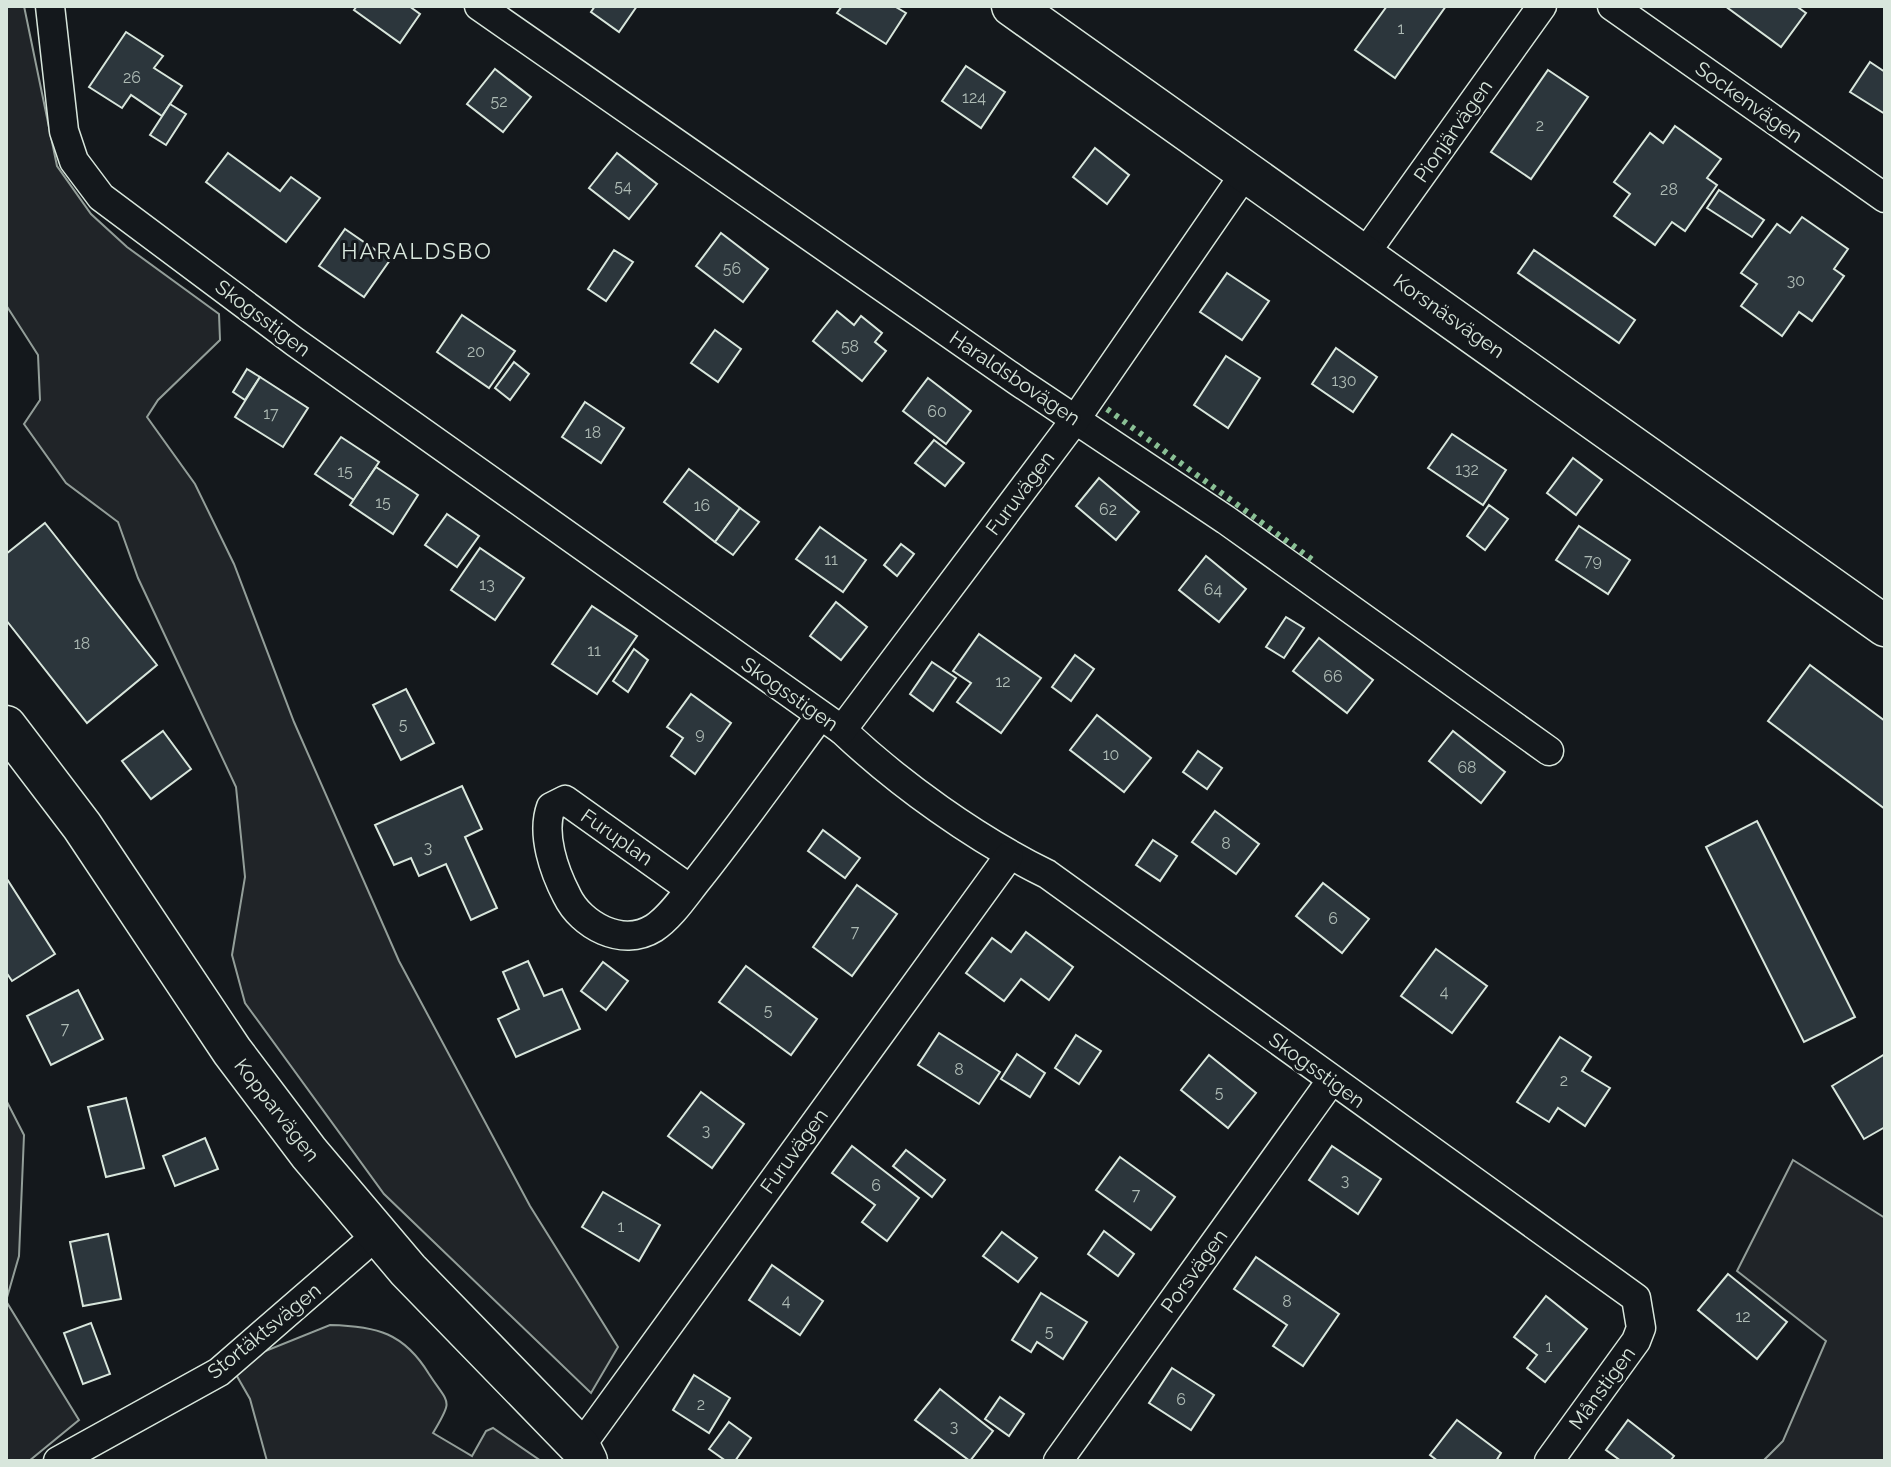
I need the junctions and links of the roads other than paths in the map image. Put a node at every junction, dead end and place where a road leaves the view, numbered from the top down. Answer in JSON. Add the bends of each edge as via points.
{"nodes":[{"id":1,"x":50,"y":6,"type":"edge"},
{"id":2,"x":479,"y":6,"type":"edge"},
{"id":3,"x":1012,"y":6,"type":"edge"},
{"id":4,"x":1542,"y":6,"type":"edge"},
{"id":5,"x":1612,"y":6,"type":"edge"},
{"id":6,"x":1246,"y":172,"type":"junction"},
{"id":7,"x":1885,"y":198,"type":"edge"},
{"id":8,"x":1364,"y":255,"type":"junction"},
{"id":9,"x":1075,"y":420,"type":"junction"},
{"id":10,"x":1885,"y":626,"type":"edge"},
{"id":11,"x":831,"y":723,"type":"junction"},
{"id":12,"x":6,"y":726,"type":"edge"},
{"id":13,"x":1549,"y":751,"type":"dead end"},
{"id":14,"x":1009,"y":856,"type":"junction"},
{"id":15,"x":690,"y":889,"type":"junction"},
{"id":16,"x":1331,"y":1081,"type":"junction"},
{"id":17,"x":378,"y":1234,"type":"junction"},
{"id":18,"x":1641,"y":1310,"type":"joint"},
{"id":19,"x":584,"y":1454,"type":"edge"},
{"id":20,"x":58,"y":1461,"type":"edge"},
{"id":21,"x":1058,"y":1461,"type":"edge"},
{"id":22,"x":1549,"y":1461,"type":"edge"}],
"edges":[{"from":1,"to":11,"type":"street","name":"Skogsstigen","via":[[64,131],[74,161],[101,197],[295,342]]},
{"from":2,"to":9,"type":"street","name":"Haraldsbovägen"},
{"from":3,"to":6,"type":"street","name":"Korsnäsvägen"},
{"from":4,"to":8,"type":"street","name":"Pionjärvägen"},
{"from":5,"to":7,"type":"street","name":"Sockenvägen"},
{"from":6,"to":8,"type":"street","name":"Korsnäsvägen"},
{"from":6,"to":9,"type":"street","name":"Furuvägen"},
{"from":8,"to":10,"type":"street","name":"Korsnäsvägen"},
{"from":9,"to":11,"type":"street","name":"Furuvägen"},
{"from":9,"to":13,"type":"street","name":"Haraldsbovägen","via":[[1226,520]]},
{"from":11,"to":14,"type":"street","name":"Skogsstigen"},
{"from":11,"to":15,"type":"street","name":"Furuplan"},
{"from":12,"to":17,"type":"street","name":"Kopparvägen","via":[[82,826],[232,1051]]},
{"from":14,"to":16,"type":"street","name":"Skogsstigen","via":[[1047,874]]},
{"from":14,"to":19,"type":"street","name":"Furuvägen"},
{"from":15,"to":15,"type":"street","name":"Furuplan","via":[[651,930],[599,930],[576,912],[557,873],[548,826],[551,807],[565,800]]},
{"from":16,"to":18,"type":"street","name":"Skogsstigen","via":[[1636,1298]]},
{"from":16,"to":21,"type":"street","name":"Porsvägen"},
{"from":17,"to":19,"type":"street","name":"Kopparvägen"},
{"from":17,"to":20,"type":"street","name":"Stortäktsvägen","via":[[219,1372]]},
{"from":18,"to":22,"type":"street","name":"Månstigen","via":[[1636,1341]]}]}
